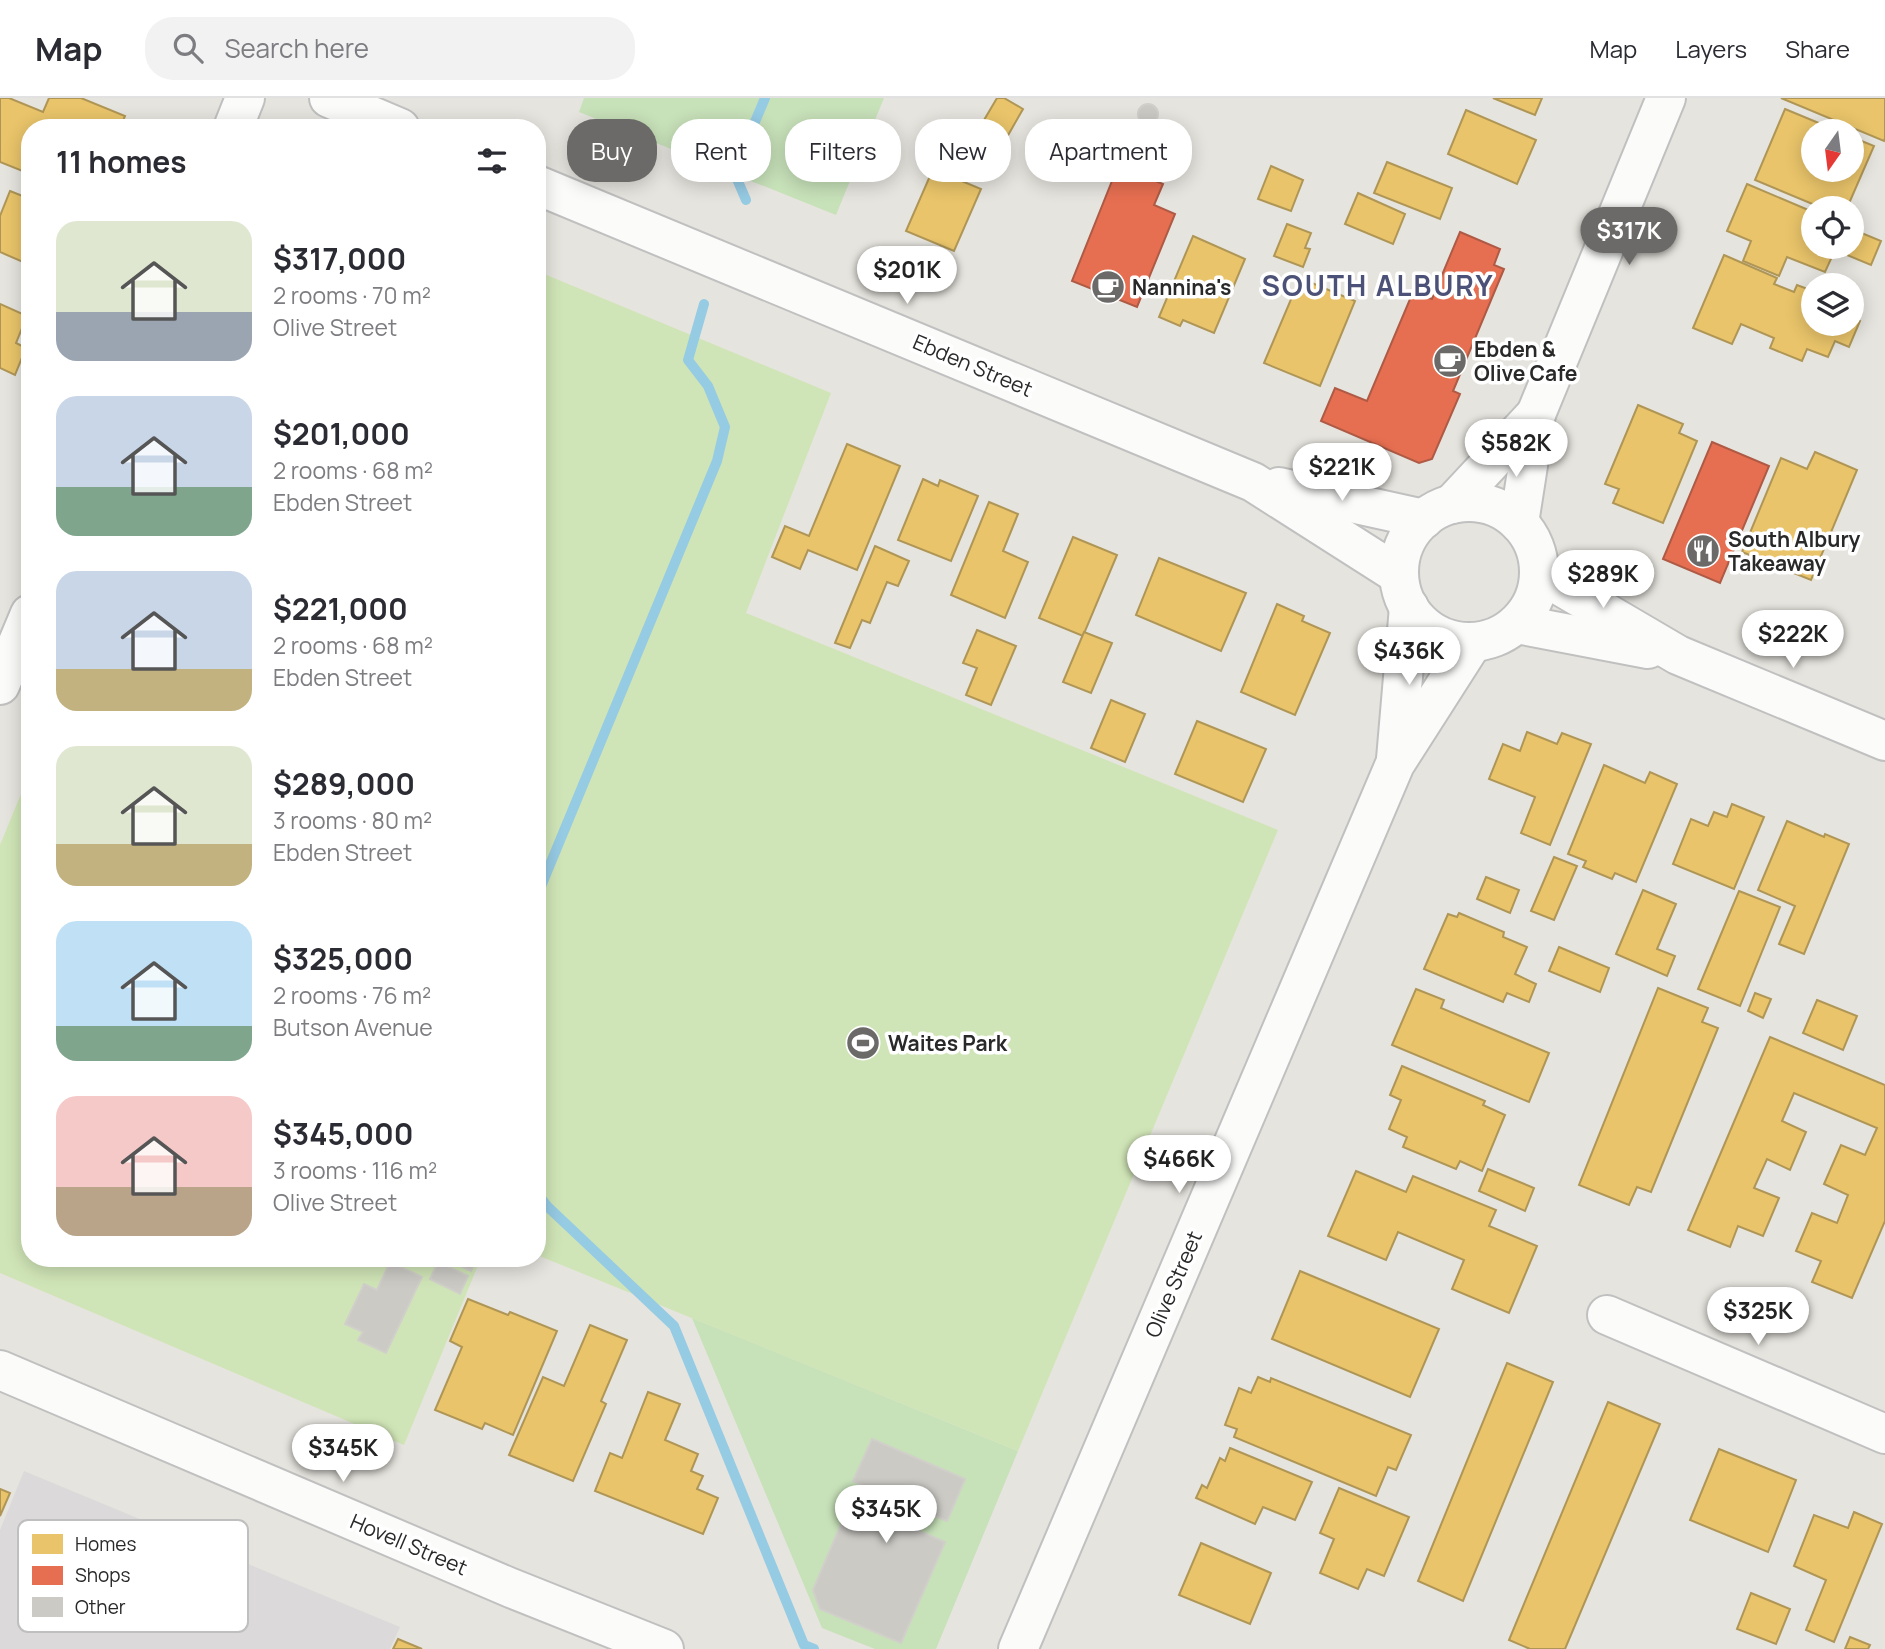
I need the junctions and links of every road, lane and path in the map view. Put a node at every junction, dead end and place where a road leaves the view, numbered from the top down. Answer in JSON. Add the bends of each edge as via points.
{"nodes":[{"id":1,"x":245,"y":98,"type":"edge"},
{"id":2,"x":329,"y":98,"type":"edge"},
{"id":3,"x":1667,"y":98,"type":"edge"},
{"id":4,"x":237,"y":119,"type":"edge"},
{"id":5,"x":379,"y":119,"type":"edge"},
{"id":6,"x":546,"y":188,"type":"edge"},
{"id":7,"x":1536,"y":414,"type":"junction"},
{"id":8,"x":1253,"y":482,"type":"junction"},
{"id":9,"x":1438,"y":512,"type":"junction"},
{"id":10,"x":1520,"y":523,"type":"junction"},
{"id":11,"x":1540,"y":574,"type":"junction"},
{"id":12,"x":1404,"y":591,"type":"junction"},
{"id":13,"x":1517,"y":624,"type":"junction"},
{"id":14,"x":21,"y":635,"type":"edge"},
{"id":15,"x":1473,"y":642,"type":"junction"},
{"id":16,"x":1678,"y":655,"type":"junction"},
{"id":17,"x":0,"y":685,"type":"edge"},
{"id":18,"x":1885,"y":741,"type":"edge"},
{"id":19,"x":1395,"y":764,"type":"junction"},
{"id":20,"x":1607,"y":1315,"type":"dead end"},
{"id":21,"x":0,"y":1370,"type":"edge"},
{"id":22,"x":1885,"y":1434,"type":"edge"},
{"id":23,"x":664,"y":1649,"type":"edge"},
{"id":24,"x":1018,"y":1649,"type":"edge"}],
"edges":[{"from":1,"to":4,"type":"street"},
{"from":2,"to":5,"type":"street"},
{"from":3,"to":7,"type":"street"},
{"from":6,"to":8,"type":"street","name":"Ebden Street"},
{"from":7,"to":9,"type":"street"},
{"from":7,"to":10,"type":"street"},
{"from":8,"to":9,"type":"street","name":"Ebden Street"},
{"from":8,"to":12,"type":"street","name":"Ebden Street"},
{"from":9,"to":10,"type":"street","via":[[1470,502],[1505,512]]},
{"from":9,"to":12,"type":"street","via":[[1413,530],[1405,544],[1400,559]]},
{"from":10,"to":11,"type":"street","via":[[1538,555]]},
{"from":11,"to":13,"type":"street","via":[[1537,592]]},
{"from":11,"to":16,"type":"street"},
{"from":12,"to":15,"type":"street","via":[[1420,622],[1436,634]]},
{"from":12,"to":19,"type":"street","name":"Olive Street"},
{"from":13,"to":15,"type":"street","via":[[1488,640]]},
{"from":13,"to":16,"type":"street"},
{"from":14,"to":17,"type":"street"},
{"from":15,"to":19,"type":"street","name":"Olive Street"},
{"from":16,"to":18,"type":"street"},
{"from":19,"to":24,"type":"street","name":"Olive Street"},
{"from":20,"to":22,"type":"street"},
{"from":21,"to":23,"type":"street","name":"Hovell Street"}]}
